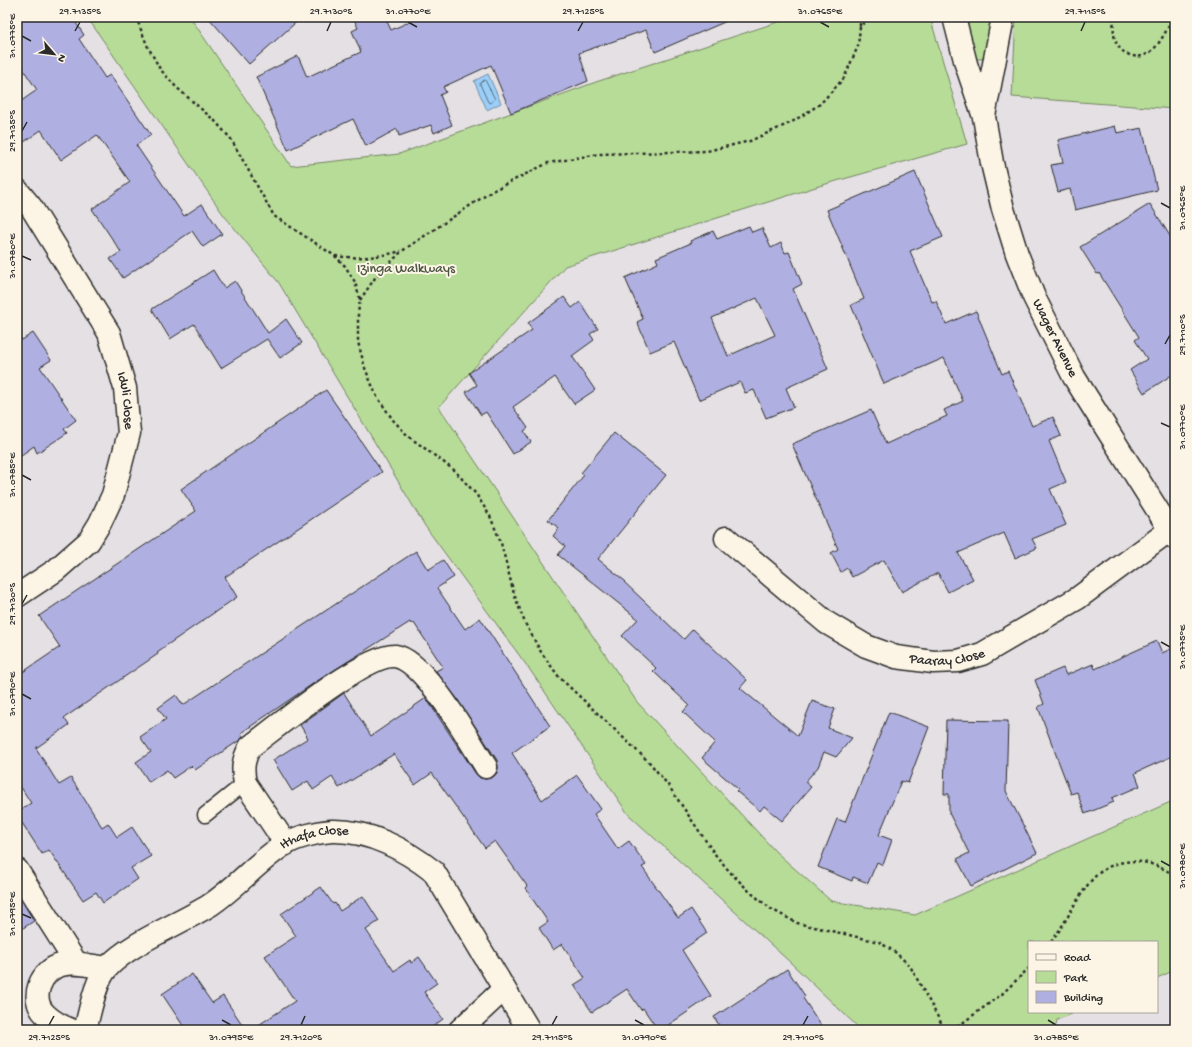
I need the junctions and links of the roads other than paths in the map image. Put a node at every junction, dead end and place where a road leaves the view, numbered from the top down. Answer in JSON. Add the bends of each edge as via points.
{"nodes":[{"id":1,"x":954,"y":17,"type":"edge"},
{"id":2,"x":1003,"y":17,"type":"edge"},
{"id":3,"x":984,"y":117,"type":"junction"},
{"id":4,"x":17,"y":190,"type":"edge"},
{"id":5,"x":1172,"y":534,"type":"edge"},
{"id":6,"x":726,"y":538,"type":"dead end"},
{"id":7,"x":17,"y":596,"type":"edge"},
{"id":8,"x":486,"y":767,"type":"dead end"},
{"id":9,"x":245,"y":783,"type":"junction"},
{"id":10,"x":205,"y":815,"type":"dead end"},
{"id":11,"x":286,"y":844,"type":"junction"},
{"id":12,"x":17,"y":870,"type":"edge"},
{"id":13,"x":76,"y":963,"type":"junction"},
{"id":14,"x":106,"y":968,"type":"junction"},
{"id":15,"x":504,"y":989,"type":"junction"},
{"id":16,"x":70,"y":1030,"type":"edge"},
{"id":17,"x":85,"y":1030,"type":"edge"},
{"id":18,"x":460,"y":1030,"type":"edge"},
{"id":19,"x":529,"y":1030,"type":"edge"}],
"edges":[{"from":1,"to":3,"type":"street","name":"Wager Avenue","via":[[966,64]]},
{"from":2,"to":3,"type":"street","name":"Wager Avenue"},
{"from":3,"to":5,"type":"street","name":"Wager Avenue","via":[[992,164],[1004,209],[1017,254],[1034,297],[1074,377]]},
{"from":4,"to":7,"type":"street","name":"Iduli Close","via":[[31,207],[109,333],[125,388],[129,433],[113,495],[88,541],[56,570]]},
{"from":5,"to":6,"type":"street","name":"Paaray Close","via":[[1078,598],[982,654],[958,661],[933,662],[896,657],[866,646],[827,623]]},
{"from":8,"to":9,"type":"street","via":[[444,701],[411,664],[395,656],[379,658],[338,681],[250,747],[243,760],[242,772]]},
{"from":9,"to":10,"type":"lane"},
{"from":9,"to":11,"type":"street"},
{"from":11,"to":14,"type":"street","name":"Ithafa Close","via":[[211,904],[124,954]]},
{"from":11,"to":15,"type":"street","name":"Ithafa Close","via":[[310,835],[332,831],[366,836],[417,859],[434,872]]},
{"from":12,"to":13,"type":"street"},
{"from":13,"to":14,"type":"street"},
{"from":13,"to":16,"type":"street","via":[[60,965],[48,971],[40,982],[37,997],[44,1013]]},
{"from":14,"to":17,"type":"street","name":"Ithafa Close","via":[[95,992]]},
{"from":15,"to":18,"type":"street"},
{"from":15,"to":19,"type":"street","name":"Ithafa Close"}]}
